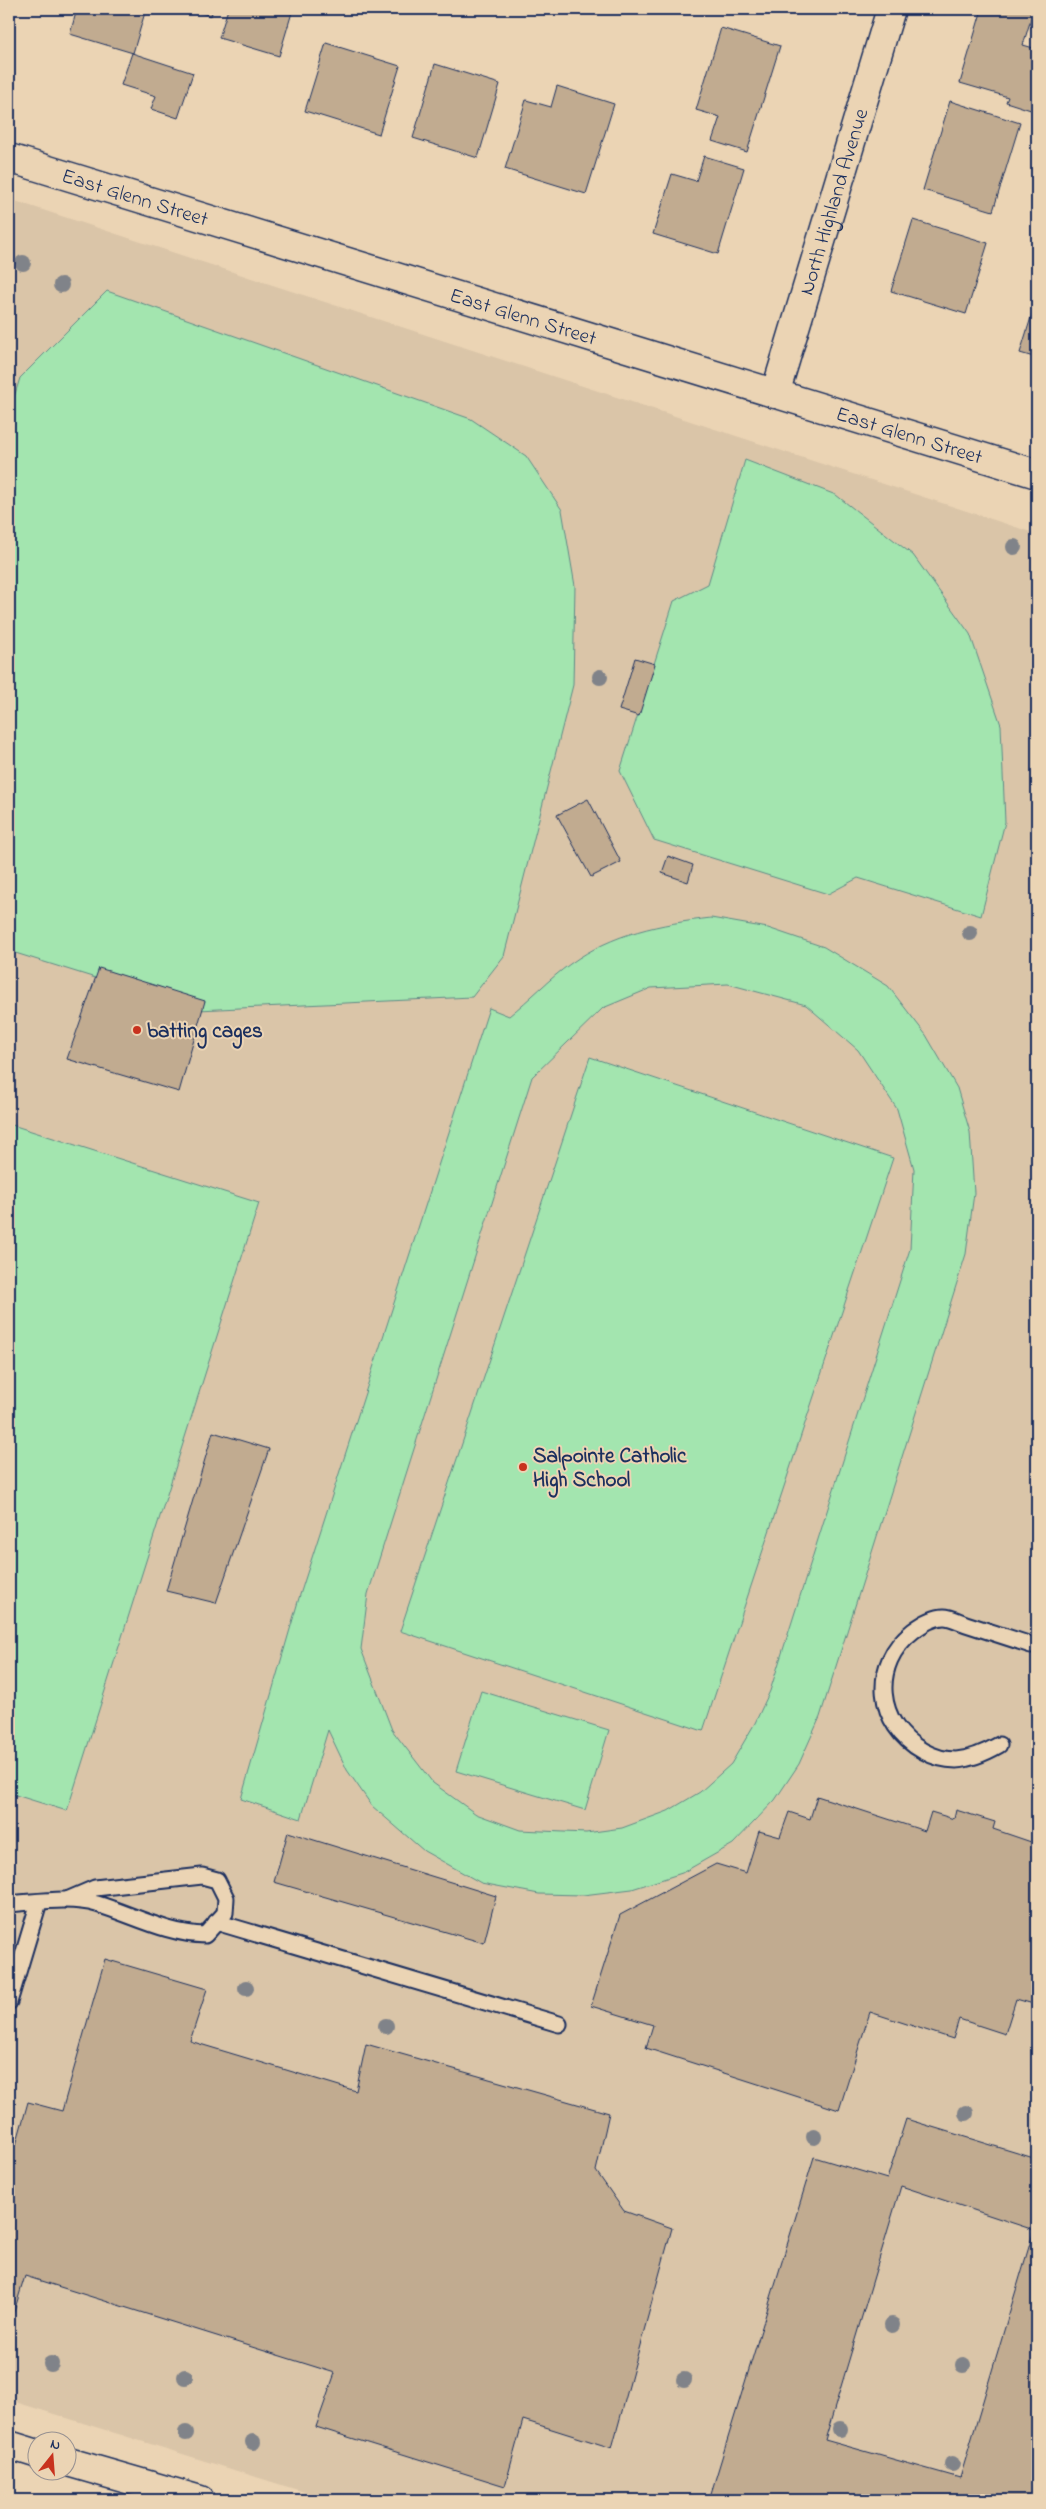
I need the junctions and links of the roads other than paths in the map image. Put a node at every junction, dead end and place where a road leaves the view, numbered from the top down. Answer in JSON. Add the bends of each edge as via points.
{"nodes":[{"id":1,"x":890,"y":9,"type":"edge"},
{"id":2,"x":9,"y":158,"type":"edge"},
{"id":3,"x":776,"y":394,"type":"junction"},
{"id":4,"x":1037,"y":474,"type":"edge"},
{"id":5,"x":1032,"y":1645,"type":"dead end"},
{"id":6,"x":999,"y":1745,"type":"dead end"},
{"id":7,"x":67,"y":1900,"type":"junction"},
{"id":8,"x":40,"y":1902,"type":"junction"},
{"id":9,"x":9,"y":1904,"type":"edge"},
{"id":10,"x":216,"y":1922,"type":"junction"},
{"id":11,"x":9,"y":2002,"type":"edge"},
{"id":12,"x":559,"y":2024,"type":"dead end"},
{"id":13,"x":9,"y":2446,"type":"edge"},
{"id":14,"x":28,"y":2451,"type":"edge"},
{"id":15,"x":78,"y":2465,"type":"edge"},
{"id":16,"x":200,"y":2500,"type":"edge"}],
"edges":[{"from":1,"to":3,"type":"street","name":"North Highland Avenue"},
{"from":2,"to":3,"type":"street","name":"East Glenn Street"},
{"from":3,"to":4,"type":"street","name":"East Glenn Street"},
{"from":5,"to":6,"type":"lane","via":[[944,1617],[921,1624],[903,1639],[890,1658],[884,1682],[885,1705],[895,1726],[910,1744],[931,1755],[954,1760],[978,1756]]},
{"from":7,"to":8,"type":"lane"},
{"from":7,"to":10,"type":"lane","via":[[96,1904],[185,1934],[205,1935]]},
{"from":7,"to":10,"type":"lane","via":[[95,1888],[202,1876],[217,1880],[226,1898],[225,1913]]},
{"from":8,"to":9,"type":"lane"},
{"from":8,"to":11,"type":"lane"},
{"from":10,"to":12,"type":"lane"},
{"from":13,"to":14,"type":"street"},
{"from":15,"to":16,"type":"street"}]}
